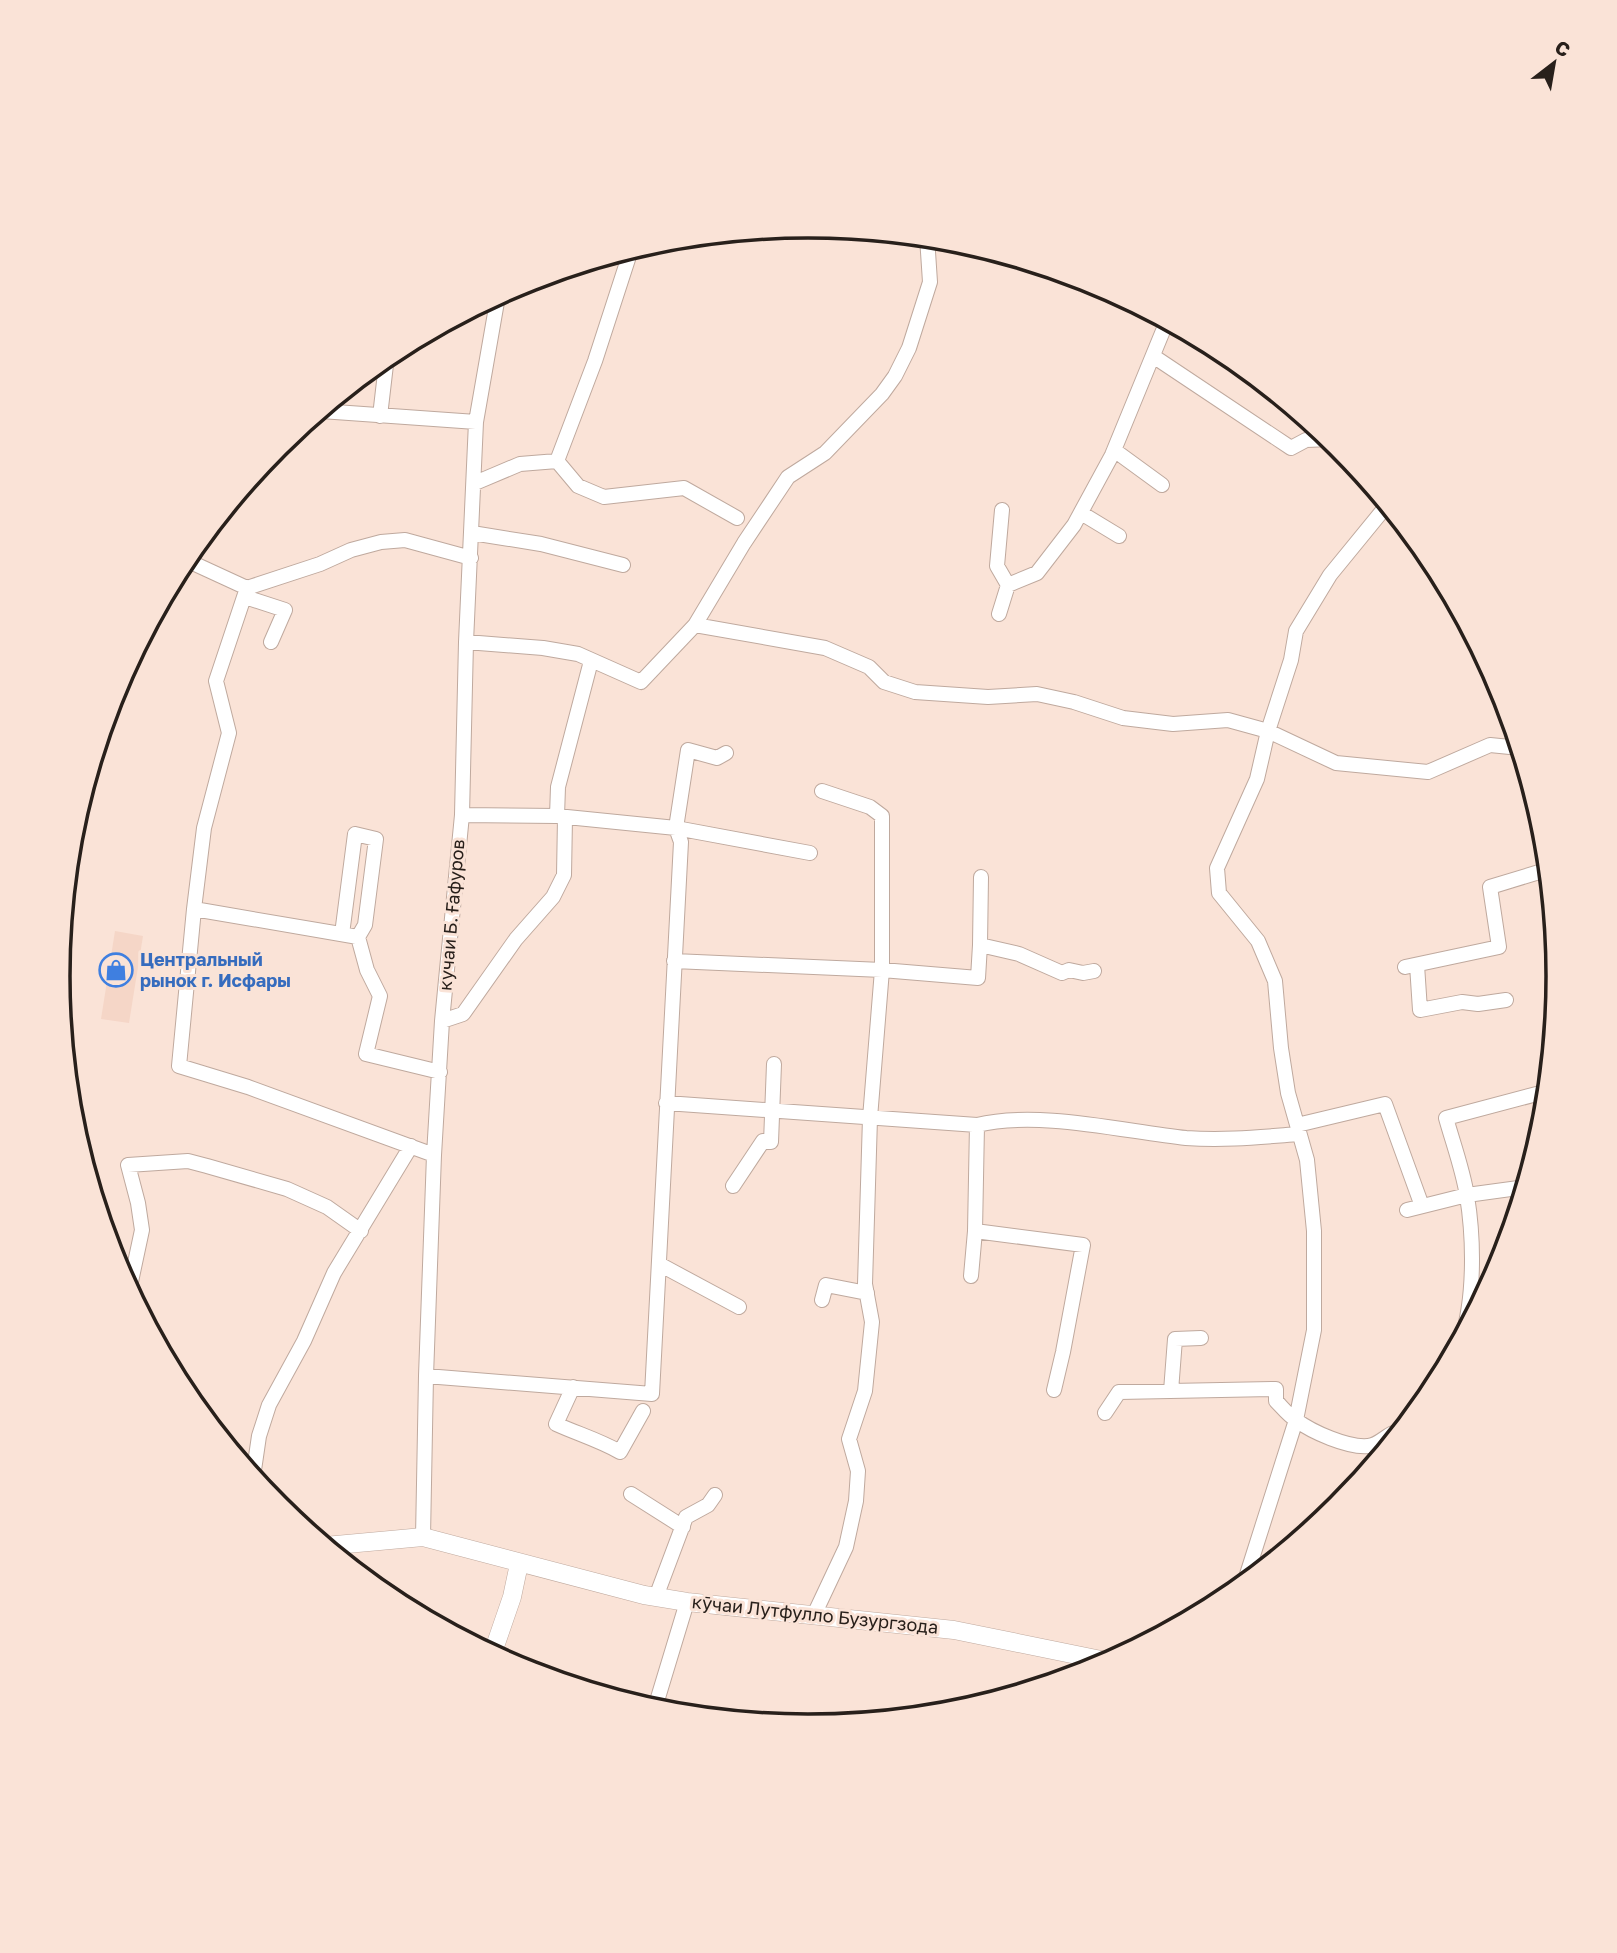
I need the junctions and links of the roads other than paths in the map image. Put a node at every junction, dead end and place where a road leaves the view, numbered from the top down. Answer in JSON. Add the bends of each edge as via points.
{"nodes":[{"id":1,"x":926,"y":248,"type":"edge"},
{"id":2,"x":628,"y":261,"type":"edge"},
{"id":3,"x":496,"y":308,"type":"edge"},
{"id":4,"x":1164,"y":329,"type":"edge"},
{"id":5,"x":1153,"y":356,"type":"junction"},
{"id":6,"x":385,"y":372,"type":"edge"},
{"id":7,"x":333,"y":412,"type":"edge"},
{"id":8,"x":380,"y":416,"type":"junction"},
{"id":9,"x":476,"y":422,"type":"junction"},
{"id":10,"x":1315,"y":440,"type":"edge"},
{"id":11,"x":1114,"y":450,"type":"junction"},
{"id":12,"x":557,"y":461,"type":"junction"},
{"id":13,"x":475,"y":483,"type":"junction"},
{"id":14,"x":1162,"y":485,"type":"dead end"},
{"id":15,"x":1002,"y":510,"type":"dead end"},
{"id":16,"x":1382,"y":512,"type":"edge"},
{"id":17,"x":1081,"y":513,"type":"junction"},
{"id":18,"x":737,"y":518,"type":"dead end"},
{"id":19,"x":472,"y":533,"type":"junction"},
{"id":20,"x":1119,"y":536,"type":"dead end"},
{"id":21,"x":471,"y":558,"type":"junction"},
{"id":22,"x":196,"y":564,"type":"edge"},
{"id":23,"x":623,"y":565,"type":"dead end"},
{"id":24,"x":1008,"y":585,"type":"junction"},
{"id":25,"x":246,"y":593,"type":"junction"},
{"id":26,"x":999,"y":614,"type":"dead end"},
{"id":27,"x":695,"y":625,"type":"junction"},
{"id":28,"x":271,"y":642,"type":"dead end"},
{"id":29,"x":466,"y":642,"type":"junction"},
{"id":30,"x":591,"y":661,"type":"junction"},
{"id":31,"x":1268,"y":732,"type":"junction"},
{"id":32,"x":1510,"y":747,"type":"edge"},
{"id":33,"x":726,"y":753,"type":"dead end"},
{"id":34,"x":822,"y":791,"type":"dead end"},
{"id":35,"x":461,"y":815,"type":"junction"},
{"id":36,"x":561,"y":817,"type":"junction"},
{"id":37,"x":676,"y":828,"type":"junction"},
{"id":38,"x":810,"y":853,"type":"dead end"},
{"id":39,"x":1540,"y":872,"type":"edge"},
{"id":40,"x":981,"y":877,"type":"dead end"},
{"id":41,"x":194,"y":909,"type":"junction"},
{"id":42,"x":342,"y":934,"type":"junction"},
{"id":43,"x":358,"y":937,"type":"junction"},
{"id":44,"x":980,"y":945,"type":"junction"},
{"id":45,"x":674,"y":961,"type":"junction"},
{"id":46,"x":882,"y":970,"type":"junction"},
{"id":47,"x":1094,"y":971,"type":"dead end"},
{"id":48,"x":1506,"y":1000,"type":"dead end"},
{"id":49,"x":442,"y":1021,"type":"junction"},
{"id":50,"x":774,"y":1064,"type":"dead end"},
{"id":51,"x":440,"y":1072,"type":"junction"},
{"id":52,"x":1538,"y":1094,"type":"edge"},
{"id":53,"x":666,"y":1103,"type":"junction"},
{"id":54,"x":772,"y":1110,"type":"junction"},
{"id":55,"x":870,"y":1118,"type":"junction"},
{"id":56,"x":977,"y":1125,"type":"junction"},
{"id":57,"x":1298,"y":1130,"type":"junction"},
{"id":58,"x":411,"y":1146,"type":"junction"},
{"id":59,"x":434,"y":1155,"type":"junction"},
{"id":60,"x":733,"y":1186,"type":"dead end"},
{"id":61,"x":1516,"y":1188,"type":"edge"},
{"id":62,"x":1467,"y":1195,"type":"junction"},
{"id":63,"x":1422,"y":1206,"type":"junction"},
{"id":64,"x":1407,"y":1210,"type":"dead end"},
{"id":65,"x":360,"y":1231,"type":"junction"},
{"id":66,"x":975,"y":1231,"type":"junction"},
{"id":67,"x":659,"y":1264,"type":"junction"},
{"id":68,"x":133,"y":1275,"type":"edge"},
{"id":69,"x":971,"y":1276,"type":"dead end"},
{"id":70,"x":867,"y":1293,"type":"junction"},
{"id":71,"x":822,"y":1300,"type":"dead end"},
{"id":72,"x":739,"y":1307,"type":"dead end"},
{"id":73,"x":1467,"y":1310,"type":"edge"},
{"id":74,"x":1201,"y":1338,"type":"dead end"},
{"id":75,"x":426,"y":1376,"type":"junction"},
{"id":76,"x":573,"y":1387,"type":"junction"},
{"id":77,"x":1054,"y":1390,"type":"dead end"},
{"id":78,"x":1171,"y":1391,"type":"junction"},
{"id":79,"x":643,"y":1411,"type":"dead end"},
{"id":80,"x":1105,"y":1413,"type":"dead end"},
{"id":81,"x":1296,"y":1420,"type":"junction"},
{"id":82,"x":1385,"y":1437,"type":"edge"},
{"id":83,"x":255,"y":1465,"type":"edge"},
{"id":84,"x":631,"y":1494,"type":"dead end"},
{"id":85,"x":715,"y":1495,"type":"dead end"},
{"id":86,"x":682,"y":1527,"type":"junction"},
{"id":87,"x":423,"y":1537,"type":"junction"},
{"id":88,"x":338,"y":1545,"type":"edge"},
{"id":89,"x":519,"y":1564,"type":"junction"},
{"id":90,"x":1248,"y":1570,"type":"edge"},
{"id":91,"x":656,"y":1597,"type":"junction"},
{"id":92,"x":687,"y":1602,"type":"junction"},
{"id":93,"x":814,"y":1615,"type":"junction"},
{"id":94,"x":495,"y":1645,"type":"edge"},
{"id":95,"x":1093,"y":1658,"type":"edge"},
{"id":96,"x":657,"y":1699,"type":"edge"}],
"edges":[{"from":1,"to":27,"type":"street","via":[[930,282],[895,376],[825,453],[788,477]]},
{"from":2,"to":12,"type":"street"},
{"from":3,"to":9,"type":"street","name":"кучаи Б. Ғафуров"},
{"from":4,"to":5,"type":"street"},
{"from":5,"to":10,"type":"street","via":[[1291,448]]},
{"from":5,"to":11,"type":"street"},
{"from":6,"to":8,"type":"street"},
{"from":7,"to":8,"type":"street"},
{"from":8,"to":9,"type":"street"},
{"from":9,"to":13,"type":"street","name":"кучаи Б. Ғафуров"},
{"from":11,"to":14,"type":"street"},
{"from":11,"to":17,"type":"street"},
{"from":12,"to":13,"type":"street","via":[[520,464]]},
{"from":12,"to":18,"type":"street","via":[[578,486],[604,497],[684,488]]},
{"from":13,"to":19,"type":"street","name":"кучаи Б. Ғафуров"},
{"from":15,"to":24,"type":"street","via":[[997,566]]},
{"from":16,"to":31,"type":"street","via":[[1330,575],[1296,631]]},
{"from":17,"to":20,"type":"street"},
{"from":17,"to":24,"type":"street","via":[[1037,573]]},
{"from":19,"to":21,"type":"street","name":"кучаи Б. Ғафуров"},
{"from":19,"to":23,"type":"street","via":[[541,544]]},
{"from":21,"to":25,"type":"street","via":[[405,540],[381,542]]},
{"from":21,"to":29,"type":"street","name":"кучаи Б. Ғафуров"},
{"from":22,"to":25,"type":"street","via":[[226,576]]},
{"from":24,"to":26,"type":"street"},
{"from":25,"to":28,"type":"street","via":[[285,610]]},
{"from":25,"to":41,"type":"street","via":[[216,681],[229,733],[204,828]]},
{"from":27,"to":30,"type":"street","via":[[641,682]]},
{"from":27,"to":31,"type":"street","via":[[825,648],[869,667],[884,682],[915,692],[988,697],[1037,694],[1123,719],[1173,724],[1228,720]]},
{"from":29,"to":30,"type":"street","via":[[543,648]]},
{"from":29,"to":35,"type":"street","name":"кучаи Б. Ғафуров"},
{"from":30,"to":36,"type":"street","via":[[558,787]]},
{"from":31,"to":32,"type":"street","via":[[1336,763],[1428,772],[1490,745]]},
{"from":31,"to":57,"type":"street","via":[[1257,779],[1217,868],[1219,893],[1258,941],[1275,981],[1281,1048]]},
{"from":33,"to":37,"type":"street","via":[[717,758],[688,750]]},
{"from":34,"to":46,"type":"street","via":[[870,807],[882,816]]},
{"from":35,"to":36,"type":"street"},
{"from":35,"to":49,"type":"street","name":"кучаи Б. Ғафуров"},
{"from":36,"to":37,"type":"street"},
{"from":36,"to":49,"type":"street","via":[[565,876],[553,897],[516,939],[463,1014]]},
{"from":37,"to":38,"type":"street"},
{"from":37,"to":45,"type":"street","via":[[681,842]]},
{"from":39,"to":48,"type":"street","via":[[1490,887],[1499,947],[1411,966],[1420,1010]]},
{"from":40,"to":44,"type":"street"},
{"from":41,"to":42,"type":"street"},
{"from":41,"to":58,"type":"street","via":[[179,1066]]},
{"from":42,"to":43,"type":"street"},
{"from":42,"to":43,"type":"street","via":[[355,834],[376,839],[365,925]]},
{"from":43,"to":51,"type":"street","via":[[380,996],[366,1054]]},
{"from":44,"to":46,"type":"street","via":[[978,978]]},
{"from":44,"to":47,"type":"street","via":[[1019,954],[1062,974]]},
{"from":45,"to":46,"type":"street"},
{"from":45,"to":53,"type":"street"},
{"from":46,"to":55,"type":"street"},
{"from":49,"to":51,"type":"street","name":"кучаи Б. Ғафуров"},
{"from":50,"to":54,"type":"street"},
{"from":51,"to":59,"type":"street","name":"кучаи Б. Ғафуров"},
{"from":52,"to":62,"type":"street","via":[[1446,1118]]},
{"from":53,"to":54,"type":"street"},
{"from":53,"to":67,"type":"street"},
{"from":54,"to":55,"type":"street"},
{"from":54,"to":60,"type":"street","via":[[771,1142],[763,1141]]},
{"from":55,"to":56,"type":"street"},
{"from":55,"to":70,"type":"street"},
{"from":56,"to":57,"type":"street","via":[[1000,1119],[1228,1140]]},
{"from":56,"to":66,"type":"street"},
{"from":57,"to":63,"type":"street","via":[[1385,1104]]},
{"from":57,"to":81,"type":"street","via":[[1307,1160],[1314,1231],[1314,1330]]},
{"from":58,"to":59,"type":"street"},
{"from":58,"to":65,"type":"street"},
{"from":59,"to":75,"type":"street","name":"кучаи Б. Ғафуров"},
{"from":61,"to":62,"type":"street"},
{"from":62,"to":63,"type":"street"},
{"from":62,"to":73,"type":"street","via":[[1472,1253]]},
{"from":63,"to":64,"type":"street"},
{"from":65,"to":68,"type":"street","via":[[327,1207],[297,1194],[207,1166],[188,1161],[128,1165],[142,1230]]},
{"from":65,"to":83,"type":"street","via":[[334,1273],[269,1405]]},
{"from":66,"to":69,"type":"street"},
{"from":66,"to":77,"type":"street","via":[[1083,1245]]},
{"from":67,"to":72,"type":"street"},
{"from":67,"to":76,"type":"street","via":[[652,1394]]},
{"from":70,"to":71,"type":"street","via":[[826,1285]]},
{"from":70,"to":93,"type":"street","via":[[872,1322],[865,1391],[849,1439],[858,1471],[856,1501],[846,1547]]},
{"from":74,"to":78,"type":"street","via":[[1175,1339]]},
{"from":75,"to":76,"type":"street"},
{"from":75,"to":87,"type":"street","name":"кучаи Б. Ғафуров"},
{"from":76,"to":79,"type":"street","via":[[556,1424],[620,1452]]},
{"from":78,"to":80,"type":"street","via":[[1119,1392]]},
{"from":78,"to":81,"type":"street","via":[[1276,1390],[1276,1401]]},
{"from":81,"to":82,"type":"street","via":[[1351,1445],[1371,1446]]},
{"from":81,"to":90,"type":"street"},
{"from":84,"to":86,"type":"street"},
{"from":85,"to":86,"type":"street","via":[[708,1505],[686,1517]]},
{"from":86,"to":91,"type":"street"},
{"from":87,"to":88,"type":"main road"},
{"from":87,"to":89,"type":"main road","name":"кӯчаи Лутфулло Бузургзода"},
{"from":89,"to":91,"type":"main road","name":"кӯчаи Лутфулло Бузургзода"},
{"from":89,"to":94,"type":"main road"},
{"from":91,"to":92,"type":"main road","name":"кӯчаи Лутфулло Бузургзода"},
{"from":92,"to":93,"type":"main road","name":"кӯчаи Лутфулло Бузургзода"},
{"from":92,"to":96,"type":"street"},
{"from":93,"to":95,"type":"main road","name":"кӯчаи Лутфулло Бузургзода","via":[[954,1630]]}]}
